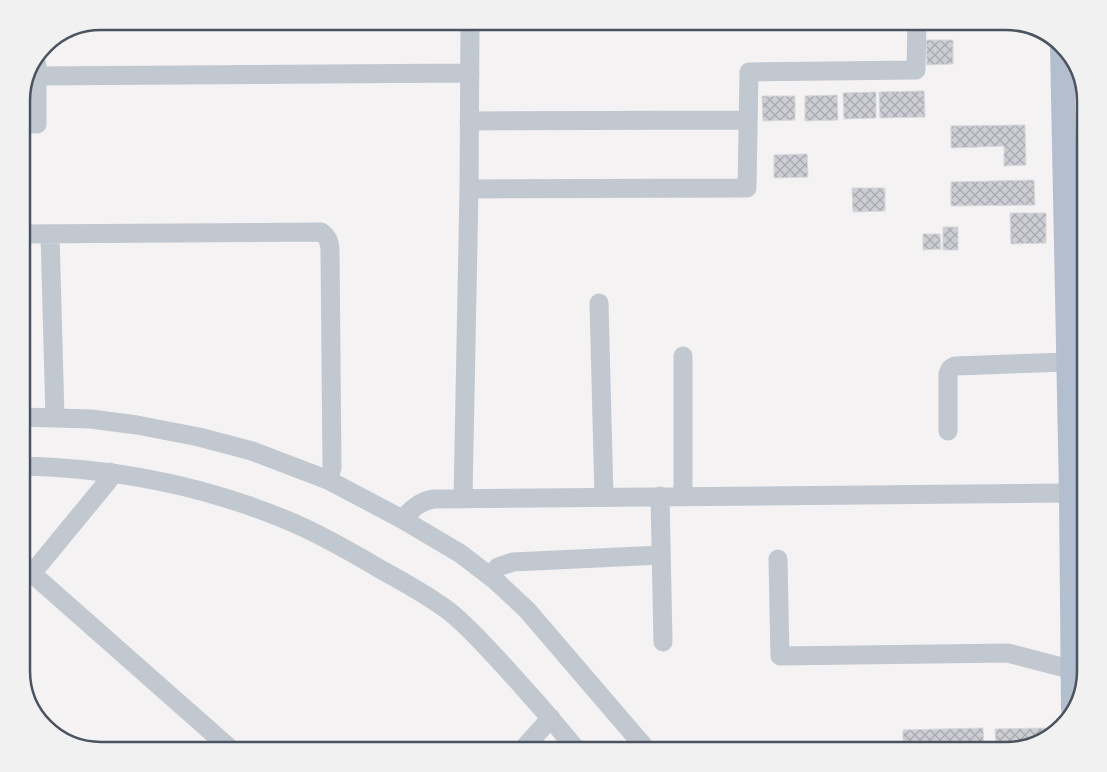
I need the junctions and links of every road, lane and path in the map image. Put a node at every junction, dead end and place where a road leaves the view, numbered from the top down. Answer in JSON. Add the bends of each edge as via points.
{"nodes":[{"id":1,"x":470,"y":30,"type":"edge"},
{"id":2,"x":918,"y":30,"type":"edge"},
{"id":3,"x":1063,"y":60,"type":"edge"},
{"id":4,"x":36,"y":70,"type":"edge"},
{"id":5,"x":36,"y":72,"type":"edge"},
{"id":6,"x":470,"y":72,"type":"junction"},
{"id":7,"x":748,"y":120,"type":"junction"},
{"id":8,"x":468,"y":121,"type":"junction"},
{"id":9,"x":30,"y":124,"type":"edge"},
{"id":10,"x":469,"y":190,"type":"junction"},
{"id":11,"x":30,"y":234,"type":"edge"},
{"id":12,"x":50,"y":234,"type":"junction"},
{"id":13,"x":1076,"y":238,"type":"edge"},
{"id":14,"x":599,"y":303,"type":"dead end"},
{"id":15,"x":683,"y":356,"type":"dead end"},
{"id":16,"x":1068,"y":362,"type":"junction"},
{"id":17,"x":30,"y":417,"type":"edge"},
{"id":18,"x":55,"y":418,"type":"junction"},
{"id":19,"x":948,"y":431,"type":"dead end"},
{"id":20,"x":30,"y":466,"type":"edge"},
{"id":21,"x":110,"y":472,"type":"junction"},
{"id":22,"x":328,"y":480,"type":"junction"},
{"id":23,"x":1071,"y":494,"type":"junction"},
{"id":24,"x":660,"y":496,"type":"junction"},
{"id":25,"x":683,"y":496,"type":"junction"},
{"id":26,"x":604,"y":497,"type":"junction"},
{"id":27,"x":463,"y":499,"type":"junction"},
{"id":28,"x":402,"y":519,"type":"junction"},
{"id":29,"x":661,"y":555,"type":"junction"},
{"id":30,"x":778,"y":559,"type":"dead end"},
{"id":31,"x":490,"y":576,"type":"junction"},
{"id":32,"x":663,"y":642,"type":"dead end"},
{"id":33,"x":1073,"y":670,"type":"junction"},
{"id":34,"x":1073,"y":694,"type":"edge"},
{"id":35,"x":551,"y":718,"type":"junction"},
{"id":36,"x":223,"y":742,"type":"edge"},
{"id":37,"x":529,"y":742,"type":"edge"},
{"id":38,"x":571,"y":742,"type":"edge"},
{"id":39,"x":640,"y":742,"type":"edge"}],
"edges":[{"from":1,"to":6,"type":"street"},
{"from":2,"to":7,"type":"street","via":[[916,70],[749,72]]},
{"from":3,"to":13,"type":"main road"},
{"from":4,"to":6,"type":"street"},
{"from":5,"to":9,"type":"street","via":[[38,124]]},
{"from":6,"to":8,"type":"street"},
{"from":7,"to":8,"type":"street"},
{"from":7,"to":10,"type":"street","via":[[747,188]]},
{"from":8,"to":10,"type":"street"},
{"from":10,"to":27,"type":"street"},
{"from":11,"to":12,"type":"street"},
{"from":12,"to":18,"type":"street"},
{"from":12,"to":22,"type":"street","via":[[321,232],[326,236],[330,242],[332,468]]},
{"from":13,"to":16,"type":"main road"},
{"from":14,"to":26,"type":"street"},
{"from":15,"to":25,"type":"street"},
{"from":16,"to":19,"type":"street","via":[[955,366],[948,374]]},
{"from":16,"to":23,"type":"main road"},
{"from":17,"to":18,"type":"street"},
{"from":18,"to":22,"type":"street","via":[[137,425],[199,437],[252,451]]},
{"from":20,"to":21,"type":"street"},
{"from":21,"to":35,"type":"street","via":[[156,479],[248,505],[297,524],[352,552],[450,613]]},
{"from":21,"to":36,"type":"street","via":[[108,481],[34,572],[36,577]]},
{"from":22,"to":28,"type":"street"},
{"from":23,"to":25,"type":"street"},
{"from":23,"to":33,"type":"main road"},
{"from":24,"to":25,"type":"street"},
{"from":24,"to":26,"type":"street"},
{"from":24,"to":29,"type":"street"},
{"from":26,"to":27,"type":"street"},
{"from":27,"to":28,"type":"street","via":[[426,500]]},
{"from":28,"to":31,"type":"street","via":[[461,554]]},
{"from":29,"to":31,"type":"street","via":[[513,562],[498,567]]},
{"from":29,"to":32,"type":"street"},
{"from":30,"to":33,"type":"street","via":[[780,656],[1008,653]]},
{"from":31,"to":39,"type":"street","via":[[527,610]]},
{"from":33,"to":34,"type":"main road"},
{"from":35,"to":37,"type":"street"},
{"from":35,"to":38,"type":"street"}]}
